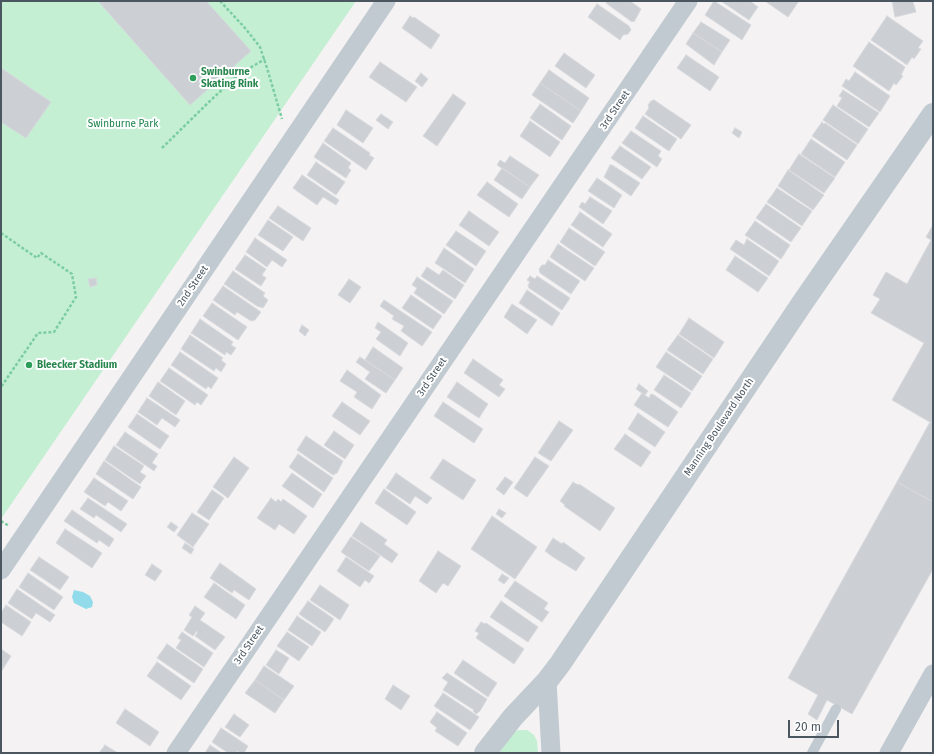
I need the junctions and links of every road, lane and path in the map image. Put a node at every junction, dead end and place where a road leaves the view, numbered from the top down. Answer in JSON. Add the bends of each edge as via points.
{"nodes":[{"id":1,"x":220,"y":1,"type":"edge"},
{"id":2,"x":386,"y":1,"type":"edge"},
{"id":3,"x":688,"y":1,"type":"edge"},
{"id":4,"x":265,"y":59,"type":"junction"},
{"id":5,"x":933,"y":114,"type":"edge"},
{"id":6,"x":282,"y":119,"type":"dead end"},
{"id":7,"x":162,"y":148,"type":"dead end"},
{"id":8,"x":1,"y":234,"type":"edge"},
{"id":9,"x":1,"y":387,"type":"edge"},
{"id":10,"x":1,"y":570,"type":"edge"},
{"id":11,"x":933,"y":674,"type":"edge"},
{"id":12,"x":547,"y":681,"type":"junction"},
{"id":13,"x":836,"y":709,"type":"dead end"},
{"id":14,"x":176,"y":753,"type":"edge"},
{"id":15,"x":485,"y":753,"type":"edge"},
{"id":16,"x":551,"y":753,"type":"edge"},
{"id":17,"x":812,"y":753,"type":"edge"},
{"id":18,"x":888,"y":753,"type":"edge"}],
"edges":[{"from":1,"to":4,"type":"path","via":[[260,47]]},
{"from":2,"to":10,"type":"street","name":"2nd Street"},
{"from":3,"to":14,"type":"street","name":"3rd Street"},
{"from":4,"to":6,"type":"path"},
{"from":4,"to":7,"type":"path","via":[[238,75]]},
{"from":5,"to":12,"type":"street","name":"Manning Boulevard North"},
{"from":8,"to":9,"type":"path","via":[[37,258],[41,253],[72,274],[76,298],[54,332],[38,333]]},
{"from":11,"to":18,"type":"street"},
{"from":12,"to":15,"type":"street","name":"Manning Boulevard North","via":[[513,717]]},
{"from":12,"to":16,"type":"street"},
{"from":13,"to":17,"type":"lane"}]}
